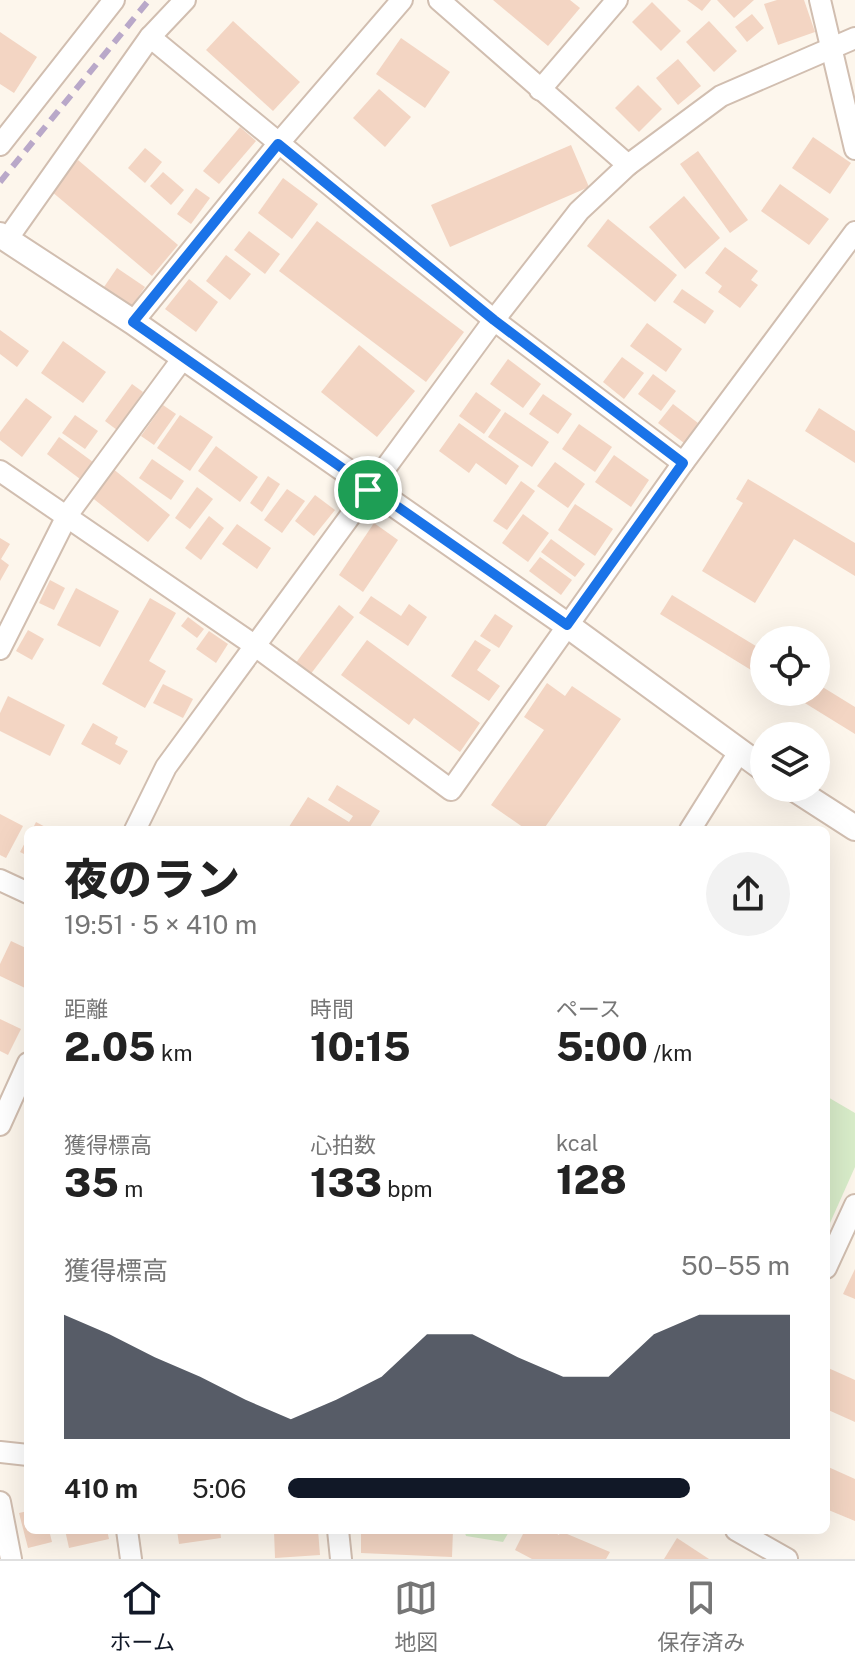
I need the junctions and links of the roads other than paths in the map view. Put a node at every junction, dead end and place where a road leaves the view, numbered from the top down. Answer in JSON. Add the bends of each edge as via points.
{"nodes":[{"id":1,"x":185,"y":0,"type":"edge"},
{"id":2,"x":402,"y":0,"type":"edge"},
{"id":3,"x":439,"y":0,"type":"edge"},
{"id":4,"x":617,"y":0,"type":"edge"},
{"id":5,"x":820,"y":0,"type":"edge"},
{"id":6,"x":102,"y":5,"type":"edge"},
{"id":7,"x":150,"y":37,"type":"junction"},
{"id":8,"x":855,"y":38,"type":"edge"},
{"id":9,"x":832,"y":48,"type":"junction"},
{"id":10,"x":540,"y":90,"type":"junction"},
{"id":11,"x":278,"y":144,"type":"junction"},
{"id":12,"x":0,"y":145,"type":"edge"},
{"id":13,"x":855,"y":149,"type":"edge"},
{"id":14,"x":628,"y":165,"type":"junction"},
{"id":15,"x":855,"y":232,"type":"edge"},
{"id":16,"x":3,"y":241,"type":"edge"},
{"id":17,"x":494,"y":320,"type":"junction"},
{"id":18,"x":133,"y":322,"type":"junction"},
{"id":19,"x":183,"y":358,"type":"junction"},
{"id":20,"x":683,"y":463,"type":"junction"},
{"id":21,"x":0,"y":471,"type":"edge"},
{"id":22,"x":368,"y":490,"type":"junction"},
{"id":23,"x":68,"y":514,"type":"junction"},
{"id":24,"x":567,"y":625,"type":"junction"},
{"id":25,"x":254,"y":645,"type":"junction"},
{"id":26,"x":0,"y":649,"type":"edge"},
{"id":27,"x":739,"y":752,"type":"junction"},
{"id":28,"x":750,"y":759,"type":"edge"},
{"id":29,"x":815,"y":802,"type":"edge"},
{"id":30,"x":137,"y":826,"type":"edge"},
{"id":31,"x":693,"y":826,"type":"edge"},
{"id":32,"x":855,"y":828,"type":"edge"},
{"id":33,"x":0,"y":880,"type":"edge"},
{"id":34,"x":24,"y":891,"type":"edge"},
{"id":35,"x":24,"y":1071,"type":"edge"},
{"id":36,"x":2,"y":1114,"type":"edge"},
{"id":37,"x":855,"y":1205,"type":"edge"},
{"id":38,"x":830,"y":1259,"type":"edge"},
{"id":39,"x":0,"y":1452,"type":"edge"},
{"id":40,"x":24,"y":1455,"type":"edge"},
{"id":41,"x":0,"y":1502,"type":"edge"},
{"id":42,"x":128,"y":1534,"type":"edge"},
{"id":43,"x":338,"y":1534,"type":"edge"},
{"id":44,"x":743,"y":1534,"type":"edge"},
{"id":45,"x":11,"y":1559,"type":"edge"},
{"id":46,"x":131,"y":1559,"type":"edge"},
{"id":47,"x":341,"y":1559,"type":"edge"},
{"id":48,"x":787,"y":1559,"type":"edge"}],
"edges":[{"from":1,"to":7,"type":"street"},
{"from":2,"to":11,"type":"street"},
{"from":3,"to":10,"type":"street"},
{"from":4,"to":10,"type":"street"},
{"from":5,"to":9,"type":"street"},
{"from":6,"to":12,"type":"street"},
{"from":7,"to":11,"type":"street"},
{"from":7,"to":16,"type":"street"},
{"from":8,"to":9,"type":"street"},
{"from":9,"to":13,"type":"street"},
{"from":9,"to":14,"type":"street","via":[[721,96]]},
{"from":10,"to":14,"type":"street"},
{"from":11,"to":17,"type":"street"},
{"from":11,"to":18,"type":"street"},
{"from":14,"to":17,"type":"street","via":[[579,211]]},
{"from":15,"to":20,"type":"street"},
{"from":16,"to":18,"type":"street"},
{"from":17,"to":20,"type":"street"},
{"from":17,"to":22,"type":"street"},
{"from":18,"to":19,"type":"street"},
{"from":19,"to":22,"type":"street"},
{"from":19,"to":23,"type":"street"},
{"from":20,"to":24,"type":"street"},
{"from":21,"to":23,"type":"street"},
{"from":22,"to":24,"type":"street"},
{"from":22,"to":25,"type":"street"},
{"from":23,"to":25,"type":"street"},
{"from":23,"to":26,"type":"street"},
{"from":24,"to":25,"type":"street","via":[[451,790]]},
{"from":24,"to":27,"type":"street"},
{"from":25,"to":30,"type":"street","via":[[166,767]]},
{"from":27,"to":28,"type":"street"},
{"from":27,"to":31,"type":"street"},
{"from":29,"to":32,"type":"street"},
{"from":33,"to":34,"type":"street"},
{"from":35,"to":36,"type":"street"},
{"from":37,"to":38,"type":"street"},
{"from":39,"to":40,"type":"street"},
{"from":41,"to":45,"type":"street"},
{"from":42,"to":46,"type":"street"},
{"from":43,"to":47,"type":"street"},
{"from":44,"to":48,"type":"street"}]}
